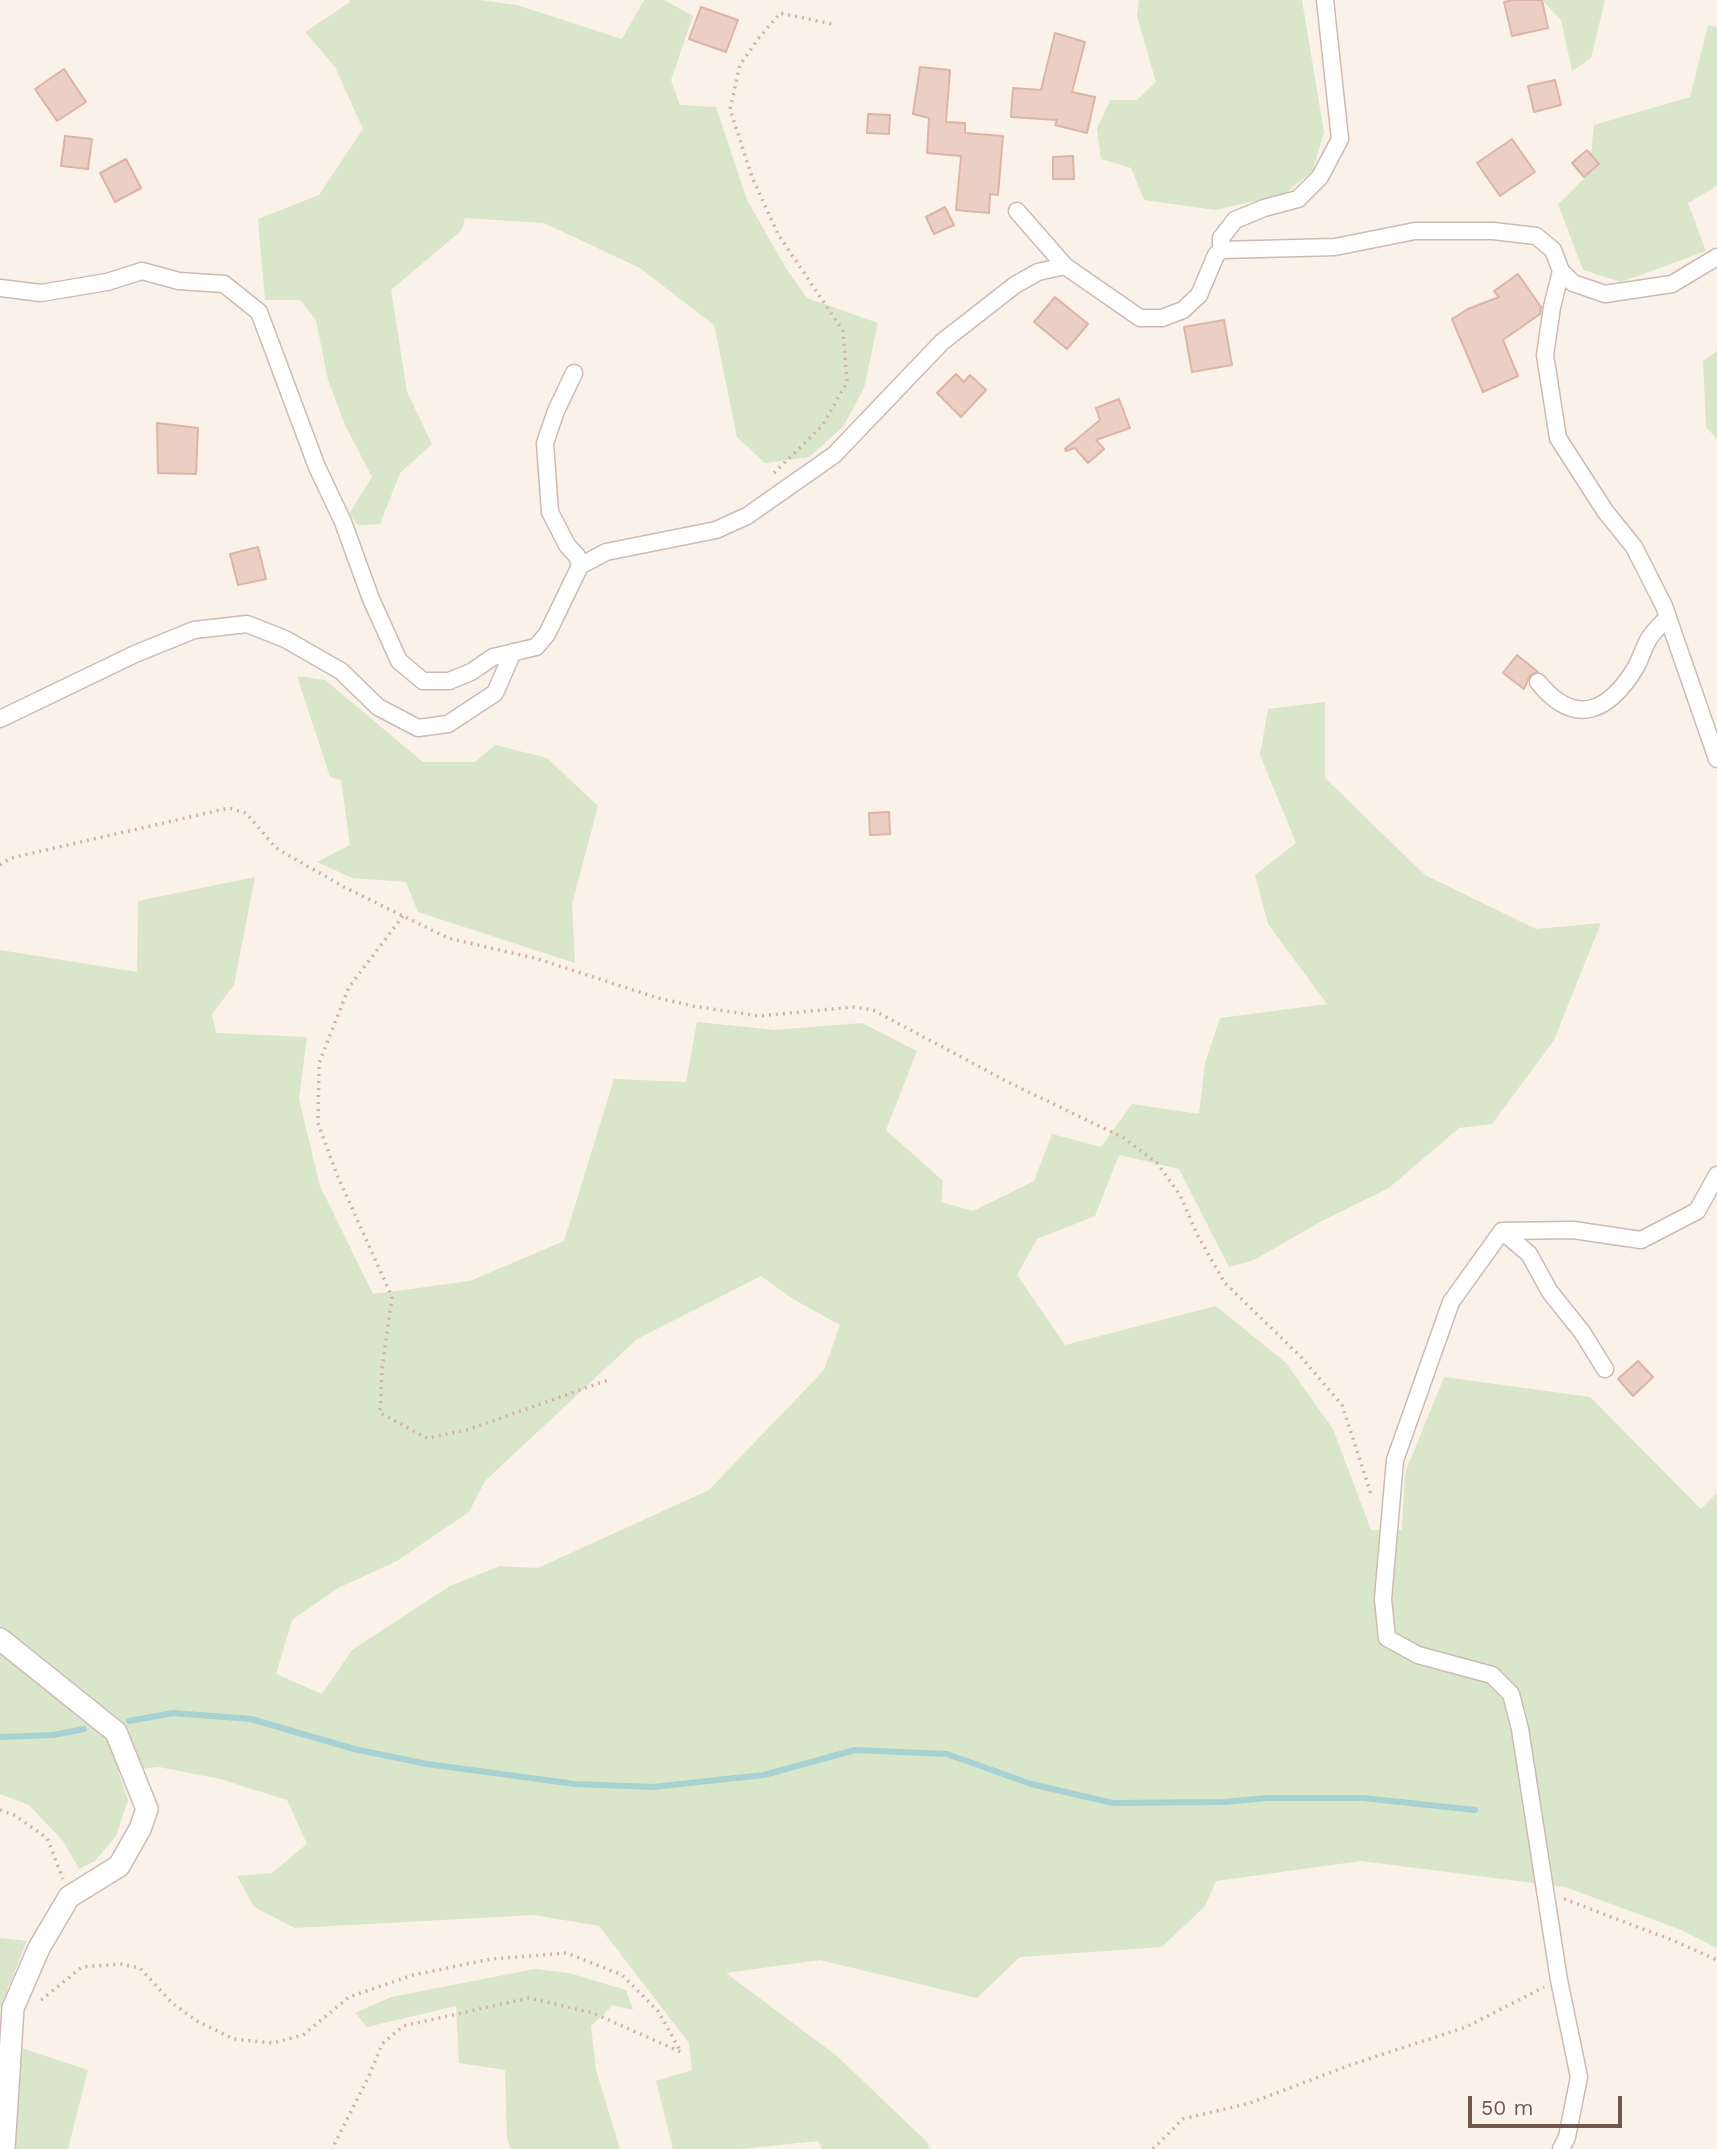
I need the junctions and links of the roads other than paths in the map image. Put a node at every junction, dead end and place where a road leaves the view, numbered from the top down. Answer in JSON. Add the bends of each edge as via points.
{"nodes":[{"id":1,"x":1325,"y":0,"type":"edge"},
{"id":2,"x":1017,"y":211,"type":"dead end"},
{"id":3,"x":1221,"y":250,"type":"junction"},
{"id":4,"x":1717,"y":257,"type":"edge"},
{"id":5,"x":1065,"y":266,"type":"junction"},
{"id":6,"x":1561,"y":271,"type":"junction"},
{"id":7,"x":0,"y":288,"type":"edge"},
{"id":8,"x":574,"y":373,"type":"dead end"},
{"id":9,"x":580,"y":566,"type":"junction"},
{"id":10,"x":1668,"y":617,"type":"junction"},
{"id":11,"x":513,"y":652,"type":"junction"},
{"id":12,"x":1538,"y":682,"type":"dead end"},
{"id":13,"x":0,"y":719,"type":"edge"},
{"id":14,"x":1717,"y":759,"type":"edge"},
{"id":15,"x":1717,"y":1175,"type":"edge"},
{"id":16,"x":1502,"y":1231,"type":"junction"},
{"id":17,"x":1605,"y":1369,"type":"dead end"},
{"id":18,"x":0,"y":1639,"type":"edge"},
{"id":19,"x":4,"y":2149,"type":"edge"},
{"id":20,"x":1561,"y":2149,"type":"edge"}],
"edges":[{"from":1,"to":3,"type":"street","via":[[1340,139],[1320,177],[1298,199],[1235,220],[1221,238]]},
{"from":2,"to":5,"type":"street"},
{"from":3,"to":5,"type":"street","via":[[1199,295],[1183,310],[1162,318],[1140,318]]},
{"from":3,"to":6,"type":"street","via":[[1335,247],[1415,232],[1493,231],[1535,236],[1553,250]]},
{"from":4,"to":6,"type":"street","via":[[1672,284],[1605,294],[1573,283]]},
{"from":5,"to":9,"type":"street","via":[[1038,272],[1015,285],[943,342],[834,455],[747,516],[716,530],[606,552]]},
{"from":6,"to":10,"type":"street","via":[[1545,355],[1558,438],[1634,547]]},
{"from":7,"to":11,"type":"street","via":[[41,293],[142,271],[178,281],[224,284],[259,312],[317,467],[399,661],[423,681],[449,681],[493,657]]},
{"from":8,"to":9,"type":"street","via":[[545,443],[550,512]]},
{"from":9,"to":11,"type":"street","via":[[547,634],[536,647]]},
{"from":10,"to":12,"type":"street","via":[[1650,637],[1636,668],[1597,709],[1576,710],[1549,695]]},
{"from":10,"to":14,"type":"street"},
{"from":11,"to":13,"type":"street","via":[[495,693],[448,724],[418,728],[378,707],[341,671],[285,639],[247,624],[194,630]]},
{"from":15,"to":16,"type":"street","via":[[1696,1211],[1641,1240],[1573,1230]]},
{"from":16,"to":17,"type":"street","via":[[1529,1254]]},
{"from":16,"to":20,"type":"street","via":[[1451,1302],[1395,1460],[1383,1599],[1387,1638],[1418,1655],[1492,1675],[1511,1694],[1579,2077]]},
{"from":18,"to":19,"type":"street","via":[[116,1732],[147,1810],[119,1866],[69,1897],[39,1948],[13,2008]]}]}
